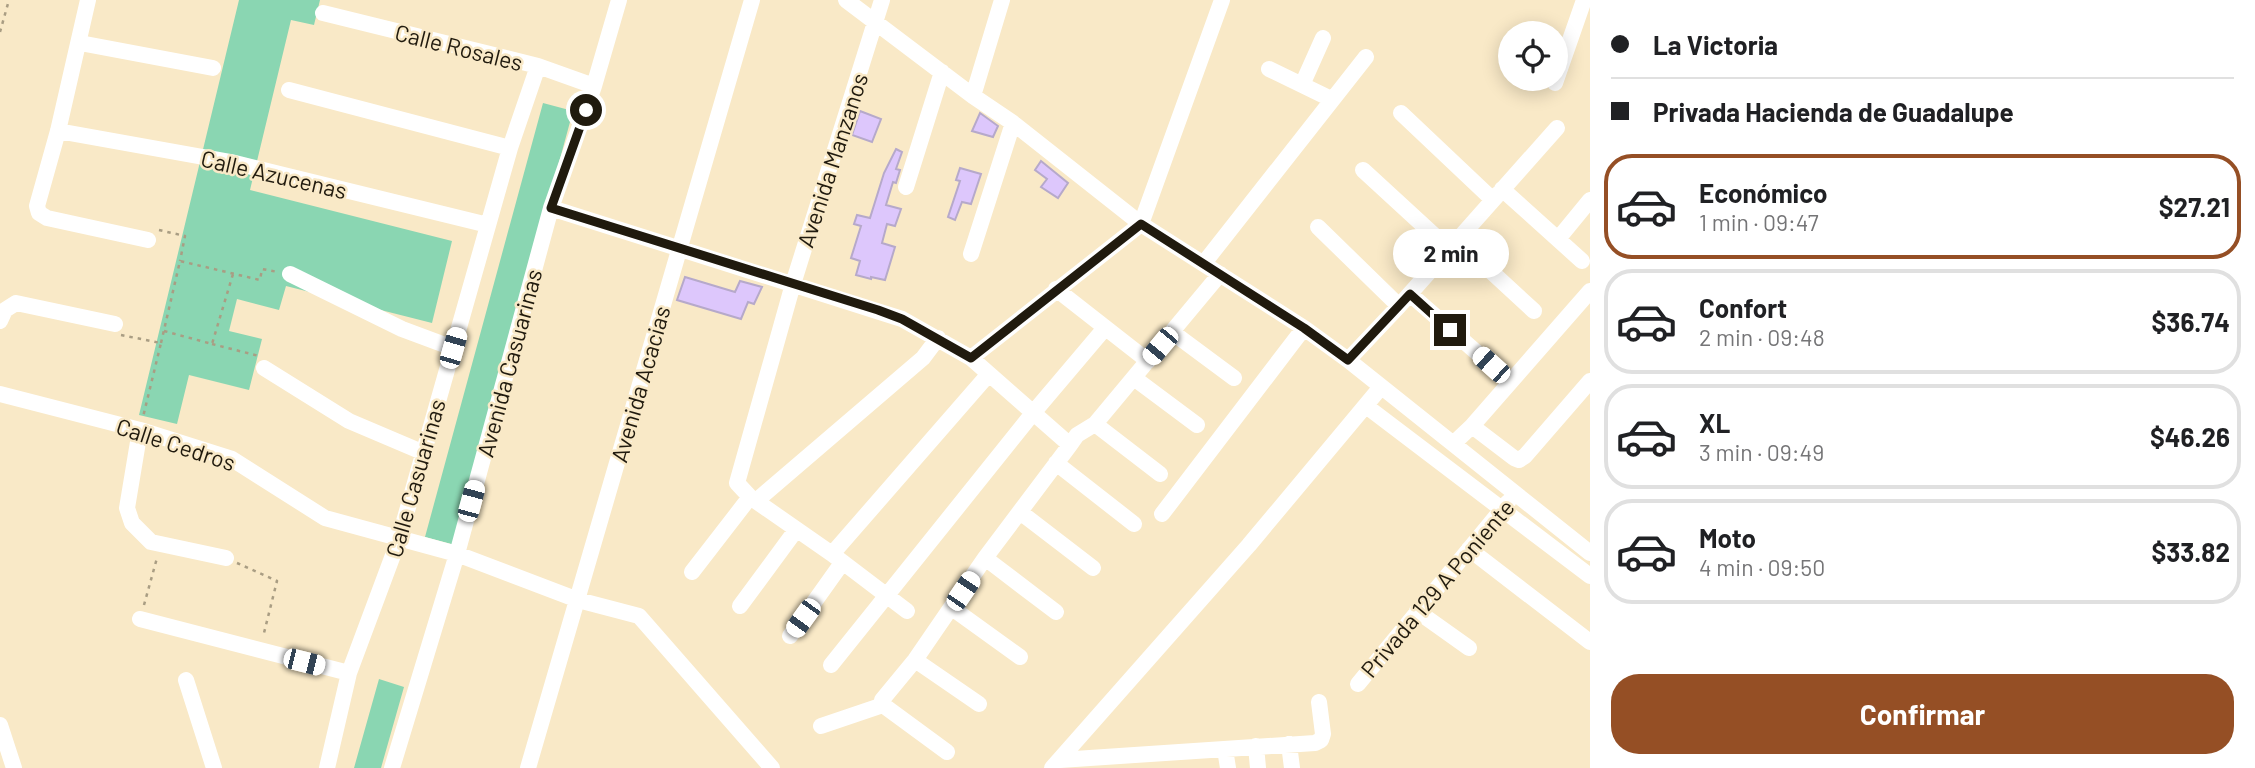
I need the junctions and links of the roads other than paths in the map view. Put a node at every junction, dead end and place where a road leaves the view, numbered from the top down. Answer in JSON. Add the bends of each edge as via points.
{"nodes":[{"id":1,"x":88,"y":0,"type":"edge"},
{"id":2,"x":619,"y":0,"type":"edge"},
{"id":3,"x":752,"y":0,"type":"edge"},
{"id":4,"x":846,"y":0,"type":"edge"},
{"id":5,"x":882,"y":0,"type":"edge"},
{"id":6,"x":1003,"y":0,"type":"edge"},
{"id":7,"x":1222,"y":0,"type":"edge"},
{"id":8,"x":1584,"y":0,"type":"edge"},
{"id":9,"x":323,"y":13,"type":"dead end"},
{"id":10,"x":876,"y":22,"type":"junction"},
{"id":11,"x":1323,"y":38,"type":"dead end"},
{"id":12,"x":80,"y":43,"type":"junction"},
{"id":13,"x":1568,"y":46,"type":"edge"},
{"id":14,"x":1366,"y":57,"type":"dead end"},
{"id":15,"x":538,"y":66,"type":"junction"},
{"id":16,"x":213,"y":68,"type":"dead end"},
{"id":17,"x":1269,"y":69,"type":"dead end"},
{"id":18,"x":942,"y":72,"type":"junction"},
{"id":19,"x":1302,"y":85,"type":"junction"},
{"id":20,"x":594,"y":86,"type":"junction"},
{"id":21,"x":289,"y":90,"type":"dead end"},
{"id":22,"x":973,"y":96,"type":"junction"},
{"id":23,"x":1331,"y":99,"type":"junction"},
{"id":24,"x":1401,"y":113,"type":"dead end"},
{"id":25,"x":1013,"y":123,"type":"junction"},
{"id":26,"x":1557,"y":128,"type":"dead end"},
{"id":27,"x":58,"y":131,"type":"junction"},
{"id":28,"x":510,"y":148,"type":"junction"},
{"id":29,"x":1363,"y":170,"type":"dead end"},
{"id":30,"x":906,"y":187,"type":"dead end"},
{"id":31,"x":1498,"y":194,"type":"junction"},
{"id":32,"x":1590,"y":200,"type":"edge"},
{"id":33,"x":551,"y":208,"type":"junction"},
{"id":34,"x":1141,"y":224,"type":"junction"},
{"id":35,"x":488,"y":225,"type":"junction"},
{"id":36,"x":1318,"y":227,"type":"dead end"},
{"id":37,"x":1558,"y":239,"type":"junction"},
{"id":38,"x":148,"y":240,"type":"road end"},
{"id":39,"x":1453,"y":245,"type":"junction"},
{"id":40,"x":679,"y":250,"type":"junction"},
{"id":41,"x":971,"y":254,"type":"dead end"},
{"id":42,"x":1582,"y":261,"type":"dead end"},
{"id":43,"x":1204,"y":263,"type":"junction"},
{"id":44,"x":290,"y":274,"type":"road end"},
{"id":45,"x":1220,"y":274,"type":"junction"},
{"id":46,"x":793,"y":284,"type":"junction"},
{"id":47,"x":1056,"y":289,"type":"junction"},
{"id":48,"x":1590,"y":291,"type":"edge"},
{"id":49,"x":1404,"y":300,"type":"junction"},
{"id":50,"x":1534,"y":311,"type":"dead end"},
{"id":51,"x":0,"y":321,"type":"edge"},
{"id":52,"x":115,"y":324,"type":"road end"},
{"id":53,"x":1105,"y":328,"type":"junction"},
{"id":54,"x":1304,"y":328,"type":"junction"},
{"id":55,"x":1172,"y":332,"type":"junction"},
{"id":56,"x":938,"y":338,"type":"junction"},
{"id":57,"x":453,"y":348,"type":"junction"},
{"id":58,"x":971,"y":358,"type":"junction"},
{"id":59,"x":1348,"y":360,"type":"junction"},
{"id":60,"x":1148,"y":361,"type":"junction"},
{"id":61,"x":1491,"y":365,"type":"dead end"},
{"id":62,"x":264,"y":368,"type":"road end"},
{"id":63,"x":988,"y":374,"type":"junction"},
{"id":64,"x":1134,"y":378,"type":"junction"},
{"id":65,"x":1234,"y":378,"type":"dead end"},
{"id":66,"x":1590,"y":381,"type":"edge"},
{"id":67,"x":1381,"y":387,"type":"junction"},
{"id":68,"x":0,"y":394,"type":"edge"},
{"id":69,"x":1366,"y":406,"type":"junction"},
{"id":70,"x":1033,"y":413,"type":"junction"},
{"id":71,"x":1095,"y":424,"type":"junction"},
{"id":72,"x":1197,"y":425,"type":"dead end"},
{"id":73,"x":1472,"y":426,"type":"junction"},
{"id":74,"x":140,"y":430,"type":"junction"},
{"id":75,"x":1454,"y":443,"type":"junction"},
{"id":76,"x":1070,"y":445,"type":"junction"},
{"id":77,"x":422,"y":452,"type":"junction"},
{"id":78,"x":1056,"y":463,"type":"junction"},
{"id":79,"x":1160,"y":474,"type":"dead end"},
{"id":80,"x":1517,"y":492,"type":"junction"},
{"id":81,"x":753,"y":499,"type":"junction"},
{"id":82,"x":1501,"y":510,"type":"junction"},
{"id":83,"x":1020,"y":512,"type":"junction"},
{"id":84,"x":1162,"y":513,"type":"dead end"},
{"id":85,"x":1134,"y":524,"type":"dead end"},
{"id":86,"x":796,"y":530,"type":"junction"},
{"id":87,"x":399,"y":540,"type":"junction"},
{"id":88,"x":1469,"y":550,"type":"junction"},
{"id":89,"x":1590,"y":553,"type":"edge"},
{"id":90,"x":457,"y":554,"type":"junction"},
{"id":91,"x":226,"y":558,"type":"road end"},
{"id":92,"x":985,"y":558,"type":"junction"},
{"id":93,"x":837,"y":559,"type":"junction"},
{"id":94,"x":1093,"y":568,"type":"dead end"},
{"id":95,"x":692,"y":572,"type":"dead end"},
{"id":96,"x":1590,"y":576,"type":"edge"},
{"id":97,"x":886,"y":596,"type":"junction"},
{"id":98,"x":578,"y":600,"type":"junction"},
{"id":99,"x":740,"y":606,"type":"dead end"},
{"id":100,"x":952,"y":608,"type":"junction"},
{"id":101,"x":907,"y":611,"type":"dead end"},
{"id":102,"x":1417,"y":611,"type":"junction"},
{"id":103,"x":1056,"y":612,"type":"dead end"},
{"id":104,"x":139,"y":619,"type":"road end"},
{"id":105,"x":790,"y":636,"type":"dead end"},
{"id":106,"x":1590,"y":642,"type":"edge"},
{"id":107,"x":1469,"y":648,"type":"dead end"},
{"id":108,"x":1020,"y":657,"type":"dead end"},
{"id":109,"x":915,"y":660,"type":"junction"},
{"id":110,"x":831,"y":665,"type":"dead end"},
{"id":111,"x":349,"y":673,"type":"junction"},
{"id":112,"x":186,"y":680,"type":"dead end"},
{"id":113,"x":1358,"y":684,"type":"dead end"},
{"id":114,"x":1320,"y":702,"type":"dead end"},
{"id":115,"x":979,"y":704,"type":"dead end"},
{"id":116,"x":883,"y":705,"type":"junction"},
{"id":117,"x":0,"y":725,"type":"edge"},
{"id":118,"x":821,"y":726,"type":"dead end"},
{"id":119,"x":1289,"y":744,"type":"junction"},
{"id":120,"x":1256,"y":747,"type":"junction"},
{"id":121,"x":1225,"y":748,"type":"junction"},
{"id":122,"x":1193,"y":751,"type":"junction"},
{"id":123,"x":947,"y":752,"type":"dead end"},
{"id":124,"x":1163,"y":760,"type":"edge"},
{"id":125,"x":1056,"y":764,"type":"edge"},
{"id":126,"x":14,"y":768,"type":"edge"},
{"id":127,"x":214,"y":768,"type":"edge"},
{"id":128,"x":327,"y":768,"type":"edge"},
{"id":129,"x":392,"y":768,"type":"edge"},
{"id":130,"x":528,"y":768,"type":"edge"},
{"id":131,"x":772,"y":768,"type":"edge"},
{"id":132,"x":1196,"y":768,"type":"edge"},
{"id":133,"x":1228,"y":768,"type":"edge"},
{"id":134,"x":1258,"y":768,"type":"edge"},
{"id":135,"x":1292,"y":768,"type":"edge"}],
"edges":[{"from":1,"to":12,"type":"street"},
{"from":2,"to":20,"type":"street","name":"Avenida Casuarinas"},
{"from":3,"to":40,"type":"street","name":"Avenida Acacias"},
{"from":4,"to":10,"type":"street"},
{"from":5,"to":10,"type":"street","name":"Avenida Manzanos"},
{"from":6,"to":22,"type":"street"},
{"from":7,"to":34,"type":"street"},
{"from":8,"to":13,"type":"street"},
{"from":9,"to":15,"type":"street","name":"Calle Rosales"},
{"from":10,"to":18,"type":"street"},
{"from":10,"to":46,"type":"street","name":"Avenida Manzanos"},
{"from":11,"to":19,"type":"street"},
{"from":12,"to":16,"type":"street"},
{"from":12,"to":27,"type":"street"},
{"from":14,"to":23,"type":"street"},
{"from":15,"to":20,"type":"street","name":"Calle Rosales"},
{"from":15,"to":28,"type":"street","name":"Calle Casuarinas"},
{"from":17,"to":19,"type":"street"},
{"from":18,"to":22,"type":"street"},
{"from":18,"to":30,"type":"street"},
{"from":19,"to":23,"type":"street"},
{"from":20,"to":33,"type":"street","name":"Avenida Casuarinas"},
{"from":21,"to":28,"type":"street"},
{"from":22,"to":25,"type":"street"},
{"from":23,"to":43,"type":"street"},
{"from":24,"to":31,"type":"street"},
{"from":25,"to":34,"type":"street"},
{"from":25,"to":41,"type":"street"},
{"from":26,"to":31,"type":"street"},
{"from":27,"to":35,"type":"street","name":"Calle Azucenas","via":[[232,162]]},
{"from":27,"to":38,"type":"street","via":[[37,206],[39,213]]},
{"from":28,"to":35,"type":"street","name":"Calle Casuarinas"},
{"from":29,"to":39,"type":"street"},
{"from":31,"to":37,"type":"street"},
{"from":31,"to":39,"type":"street"},
{"from":32,"to":37,"type":"street"},
{"from":33,"to":40,"type":"street"},
{"from":33,"to":90,"type":"street","name":"Avenida Casuarinas"},
{"from":34,"to":43,"type":"street"},
{"from":34,"to":47,"type":"street"},
{"from":35,"to":57,"type":"street","name":"Calle Casuarinas"},
{"from":36,"to":49,"type":"street"},
{"from":37,"to":42,"type":"street"},
{"from":39,"to":49,"type":"street"},
{"from":39,"to":50,"type":"street"},
{"from":40,"to":46,"type":"street"},
{"from":40,"to":98,"type":"street","name":"Avenida Acacias"},
{"from":43,"to":45,"type":"street"},
{"from":44,"to":57,"type":"street","via":[[402,329]]},
{"from":45,"to":54,"type":"street"},
{"from":45,"to":55,"type":"street"},
{"from":46,"to":56,"type":"street","via":[[902,319]]},
{"from":46,"to":81,"type":"street","name":"Avenida Manzanos","via":[[737,483]]},
{"from":47,"to":53,"type":"street"},
{"from":47,"to":58,"type":"street"},
{"from":48,"to":73,"type":"street"},
{"from":49,"to":59,"type":"street"},
{"from":49,"to":61,"type":"street"},
{"from":51,"to":52,"type":"street","via":[[5,310],[16,303]]},
{"from":53,"to":60,"type":"street"},
{"from":53,"to":70,"type":"street"},
{"from":54,"to":59,"type":"street"},
{"from":54,"to":84,"type":"street"},
{"from":55,"to":60,"type":"street"},
{"from":55,"to":65,"type":"street"},
{"from":56,"to":58,"type":"street"},
{"from":56,"to":81,"type":"street","via":[[923,358]]},
{"from":57,"to":77,"type":"street","name":"Calle Casuarinas"},
{"from":58,"to":63,"type":"street"},
{"from":59,"to":67,"type":"street"},
{"from":60,"to":64,"type":"street"},
{"from":62,"to":77,"type":"street","via":[[349,421]]},
{"from":63,"to":70,"type":"street"},
{"from":63,"to":93,"type":"street"},
{"from":64,"to":71,"type":"street"},
{"from":64,"to":72,"type":"street"},
{"from":66,"to":73,"type":"street","via":[[1519,460]]},
{"from":67,"to":69,"type":"street"},
{"from":67,"to":75,"type":"street"},
{"from":68,"to":74,"type":"street","name":"Calle Cedros"},
{"from":69,"to":82,"type":"street"},
{"from":69,"to":125,"type":"street"},
{"from":70,"to":76,"type":"street"},
{"from":70,"to":97,"type":"street"},
{"from":71,"to":76,"type":"street"},
{"from":71,"to":79,"type":"street"},
{"from":73,"to":75,"type":"street"},
{"from":74,"to":87,"type":"street","name":"Calle Cedros","via":[[232,459],[325,518]]},
{"from":74,"to":91,"type":"street","via":[[127,508],[132,523],[151,542]]},
{"from":75,"to":80,"type":"street"},
{"from":76,"to":78,"type":"street"},
{"from":77,"to":87,"type":"street","name":"Calle Casuarinas"},
{"from":78,"to":83,"type":"street"},
{"from":78,"to":85,"type":"street"},
{"from":80,"to":82,"type":"street","name":"Privada 129 A Poniente"},
{"from":80,"to":89,"type":"street"},
{"from":81,"to":86,"type":"street"},
{"from":81,"to":95,"type":"street"},
{"from":82,"to":88,"type":"street","name":"Privada 129 A Poniente"},
{"from":82,"to":96,"type":"street"},
{"from":83,"to":92,"type":"street"},
{"from":83,"to":94,"type":"street"},
{"from":86,"to":93,"type":"street"},
{"from":86,"to":99,"type":"street"},
{"from":87,"to":90,"type":"street","name":"Calle Cedros"},
{"from":87,"to":111,"type":"street","name":"Calle Casuarinas"},
{"from":88,"to":102,"type":"street","name":"Privada 129 A Poniente"},
{"from":88,"to":106,"type":"street"},
{"from":90,"to":98,"type":"street","name":"Calle Cedros"},
{"from":90,"to":129,"type":"street","name":"Avenida Casuarinas"},
{"from":92,"to":100,"type":"street"},
{"from":92,"to":103,"type":"street"},
{"from":93,"to":97,"type":"street"},
{"from":93,"to":105,"type":"street"},
{"from":97,"to":101,"type":"street"},
{"from":97,"to":110,"type":"street"},
{"from":98,"to":130,"type":"street","name":"Avenida Acacias"},
{"from":98,"to":131,"type":"street","name":"Calle Cedros","via":[[639,616]]},
{"from":100,"to":108,"type":"street"},
{"from":100,"to":109,"type":"street"},
{"from":102,"to":107,"type":"street"},
{"from":102,"to":113,"type":"street","name":"Privada 129 A Poniente"},
{"from":104,"to":111,"type":"street"},
{"from":109,"to":115,"type":"street"},
{"from":109,"to":116,"type":"street","via":[[882,700]]},
{"from":111,"to":128,"type":"street","name":"Calle Casuarinas"},
{"from":112,"to":127,"type":"street"},
{"from":114,"to":119,"type":"street","via":[[1321,740]]},
{"from":116,"to":118,"type":"street"},
{"from":116,"to":123,"type":"street"},
{"from":117,"to":126,"type":"street"},
{"from":119,"to":120,"type":"street"},
{"from":119,"to":135,"type":"street"},
{"from":120,"to":121,"type":"street"},
{"from":120,"to":134,"type":"street"},
{"from":121,"to":122,"type":"street"},
{"from":121,"to":133,"type":"street"},
{"from":122,"to":124,"type":"street"},
{"from":122,"to":132,"type":"street"},
{"from":124,"to":125,"type":"street"}]}
